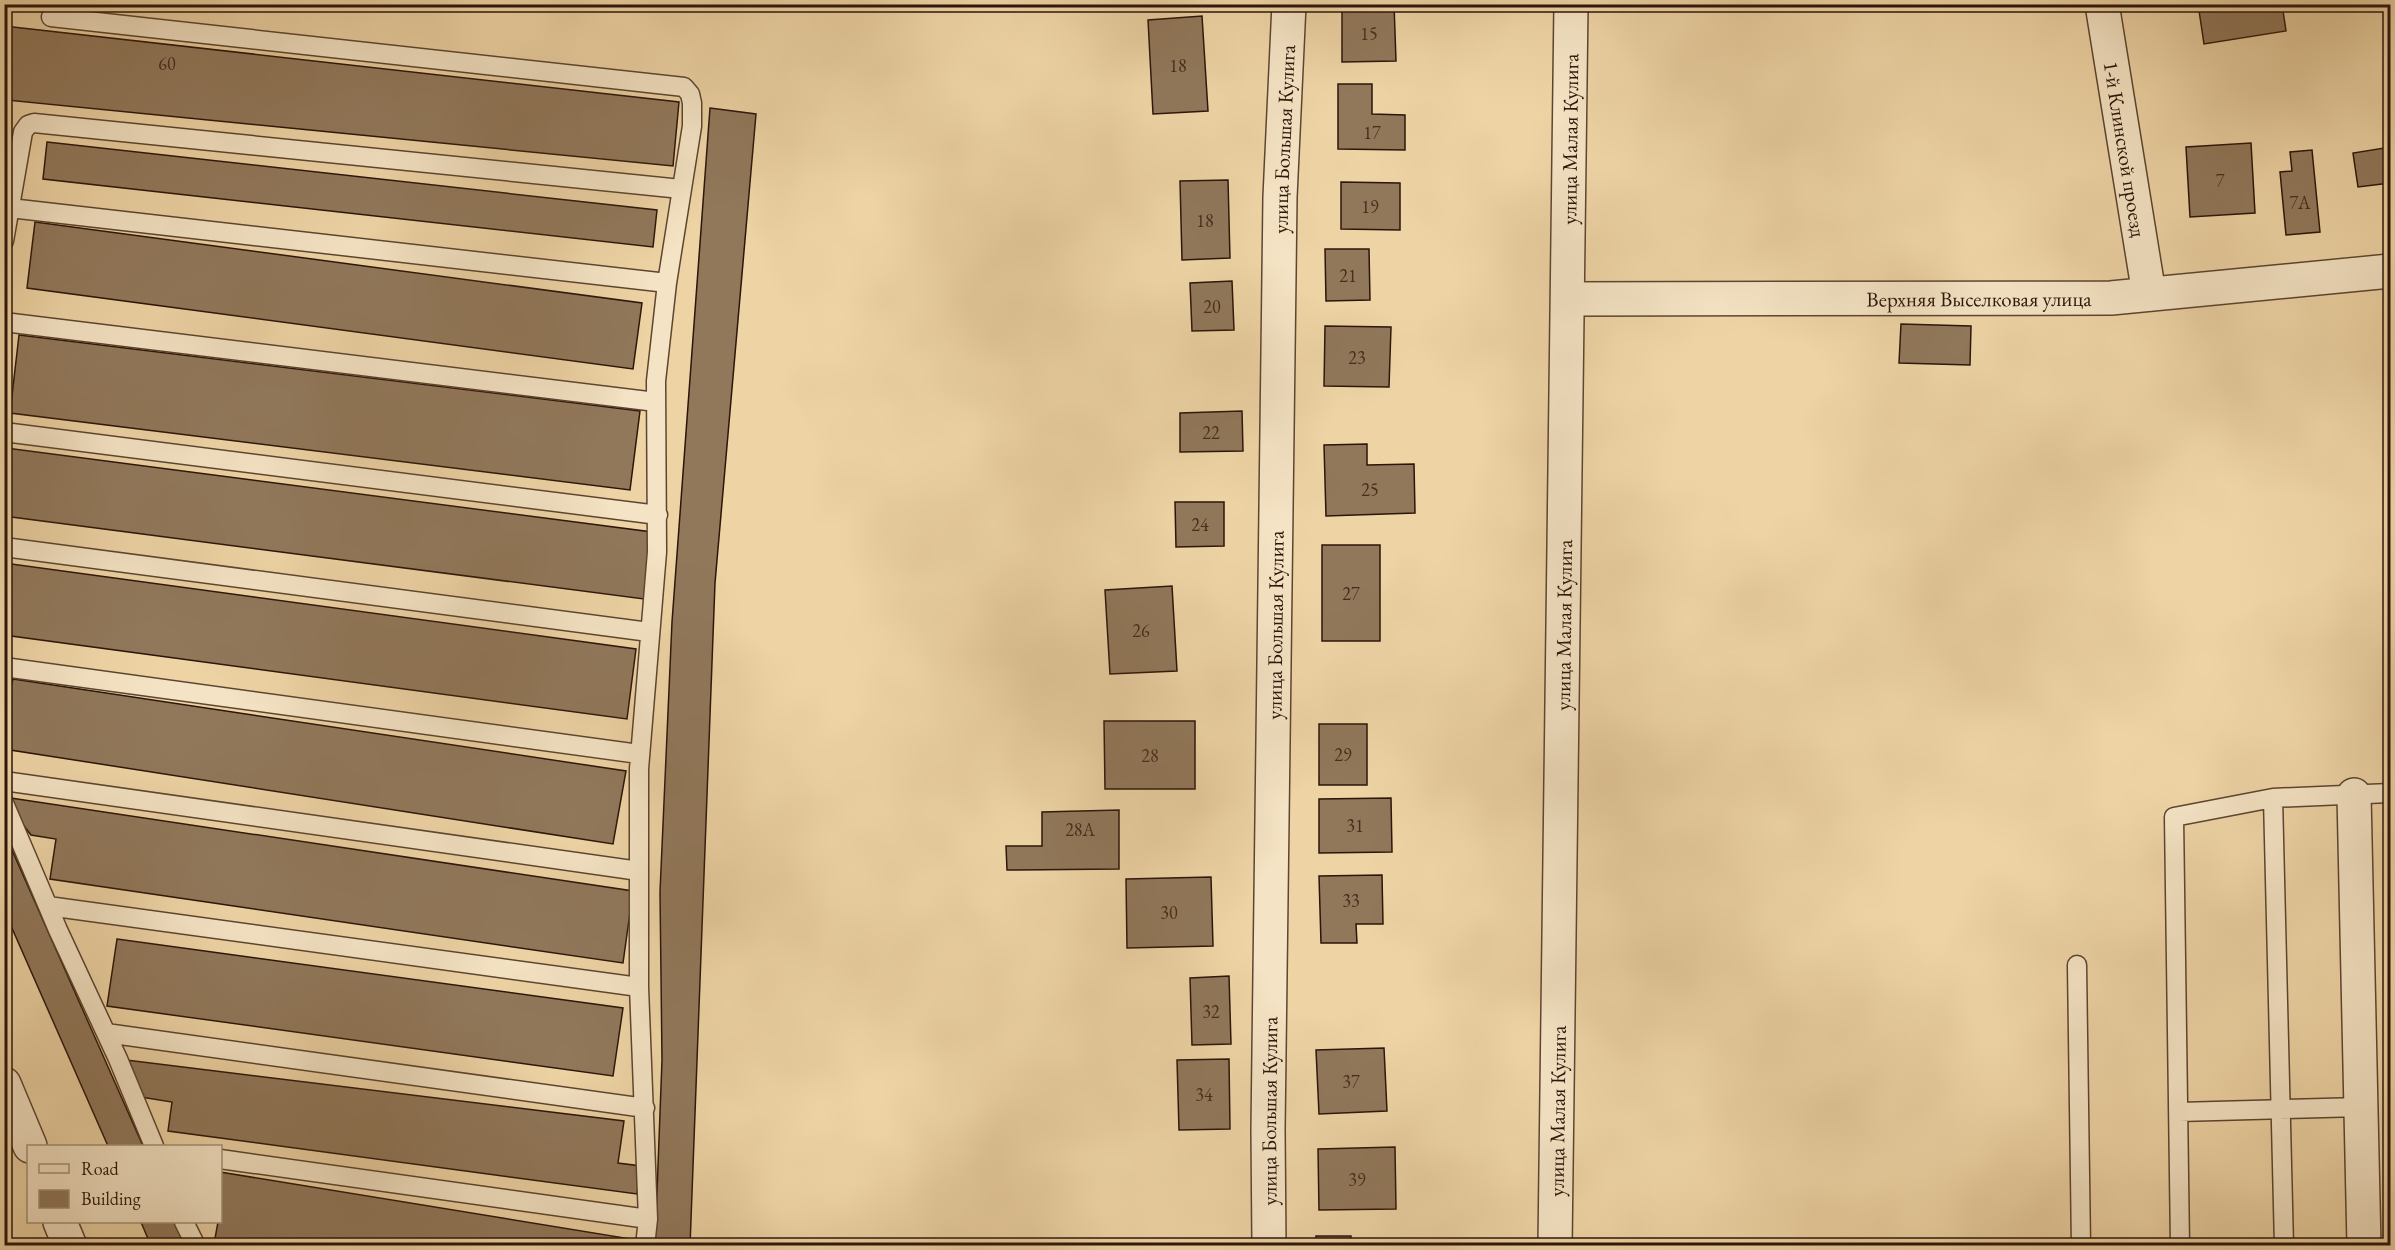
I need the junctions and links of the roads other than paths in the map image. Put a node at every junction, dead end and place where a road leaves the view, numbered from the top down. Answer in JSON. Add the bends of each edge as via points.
{"nodes":[{"id":1,"x":1289,"y":4,"type":"edge"},
{"id":2,"x":1571,"y":4,"type":"edge"},
{"id":3,"x":2102,"y":4,"type":"edge"},
{"id":4,"x":51,"y":17,"type":"dead end"},
{"id":5,"x":681,"y":189,"type":"junction"},
{"id":6,"x":10,"y":208,"type":"junction"},
{"id":7,"x":4,"y":241,"type":"edge"},
{"id":8,"x":2391,"y":271,"type":"edge"},
{"id":9,"x":667,"y":283,"type":"junction"},
{"id":10,"x":2149,"y":294,"type":"junction"},
{"id":11,"x":1568,"y":299,"type":"junction"},
{"id":12,"x":4,"y":322,"type":"edge"},
{"id":13,"x":656,"y":402,"type":"junction"},
{"id":14,"x":4,"y":432,"type":"edge"},
{"id":15,"x":658,"y":515,"type":"junction"},
{"id":16,"x":4,"y":547,"type":"edge"},
{"id":17,"x":649,"y":632,"type":"junction"},
{"id":18,"x":4,"y":667,"type":"edge"},
{"id":19,"x":639,"y":754,"type":"junction"},
{"id":20,"x":4,"y":781,"type":"edge"},
{"id":21,"x":2391,"y":793,"type":"edge"},
{"id":22,"x":2354,"y":795,"type":"junction"},
{"id":23,"x":2273,"y":798,"type":"junction"},
{"id":24,"x":4,"y":803,"type":"edge"},
{"id":25,"x":639,"y":871,"type":"junction"},
{"id":26,"x":48,"y":906,"type":"junction"},
{"id":27,"x":2077,"y":965,"type":"dead end"},
{"id":28,"x":639,"y":987,"type":"junction"},
{"id":29,"x":106,"y":1033,"type":"junction"},
{"id":30,"x":4,"y":1084,"type":"edge"},
{"id":31,"x":2361,"y":1107,"type":"junction"},
{"id":32,"x":645,"y":1108,"type":"junction"},
{"id":33,"x":2280,"y":1110,"type":"junction"},
{"id":34,"x":2179,"y":1112,"type":"junction"},
{"id":35,"x":30,"y":1145,"type":"edge"},
{"id":36,"x":153,"y":1145,"type":"edge"},
{"id":37,"x":222,"y":1159,"type":"edge"},
{"id":38,"x":648,"y":1219,"type":"junction"},
{"id":39,"x":61,"y":1223,"type":"edge"},
{"id":40,"x":185,"y":1223,"type":"edge"},
{"id":41,"x":70,"y":1245,"type":"edge"},
{"id":42,"x":196,"y":1245,"type":"edge"},
{"id":43,"x":645,"y":1245,"type":"edge"},
{"id":44,"x":1269,"y":1245,"type":"edge"},
{"id":45,"x":1555,"y":1245,"type":"edge"},
{"id":46,"x":2080,"y":1245,"type":"edge"},
{"id":47,"x":2180,"y":1245,"type":"edge"},
{"id":48,"x":2284,"y":1245,"type":"edge"},
{"id":49,"x":2364,"y":1245,"type":"edge"}],
"edges":[{"from":1,"to":44,"type":"street","name":"улица Большая Кулига","via":[[1280,197]]},
{"from":2,"to":11,"type":"street","name":"улица Малая Кулига"},
{"from":3,"to":10,"type":"street","name":"1-й Клинской проезд"},
{"from":4,"to":5,"type":"lane","via":[[684,87],[692,103],[692,126]]},
{"from":5,"to":6,"type":"lane","via":[[34,123],[28,124],[23,132]]},
{"from":5,"to":9,"type":"lane"},
{"from":6,"to":7,"type":"lane"},
{"from":6,"to":9,"type":"lane"},
{"from":8,"to":10,"type":"street","name":"Верхняя Выселковая улица"},
{"from":9,"to":13,"type":"lane"},
{"from":10,"to":11,"type":"street","name":"Верхняя Выселковая улица","via":[[2111,298]]},
{"from":11,"to":45,"type":"street","name":"улица Малая Кулига"},
{"from":12,"to":13,"type":"lane"},
{"from":13,"to":15,"type":"lane"},
{"from":14,"to":15,"type":"lane"},
{"from":15,"to":17,"type":"lane"},
{"from":16,"to":17,"type":"lane"},
{"from":17,"to":19,"type":"lane"},
{"from":18,"to":19,"type":"lane"},
{"from":19,"to":25,"type":"lane"},
{"from":20,"to":25,"type":"lane"},
{"from":21,"to":22,"type":"lane"},
{"from":22,"to":23,"type":"lane"},
{"from":22,"to":31,"type":"street"},
{"from":23,"to":33,"type":"lane"},
{"from":23,"to":34,"type":"lane","via":[[2174,817]]},
{"from":24,"to":26,"type":"lane"},
{"from":25,"to":28,"type":"lane"},
{"from":26,"to":28,"type":"lane"},
{"from":26,"to":29,"type":"lane"},
{"from":27,"to":46,"type":"lane"},
{"from":28,"to":32,"type":"lane"},
{"from":29,"to":32,"type":"lane"},
{"from":29,"to":36,"type":"lane"},
{"from":30,"to":35,"type":"street"},
{"from":31,"to":33,"type":"lane"},
{"from":31,"to":49,"type":"street"},
{"from":32,"to":38,"type":"lane"},
{"from":33,"to":34,"type":"lane"},
{"from":33,"to":48,"type":"lane"},
{"from":34,"to":47,"type":"lane"},
{"from":37,"to":38,"type":"lane"},
{"from":38,"to":43,"type":"lane"},
{"from":39,"to":41,"type":"street"},
{"from":40,"to":42,"type":"lane"}]}
